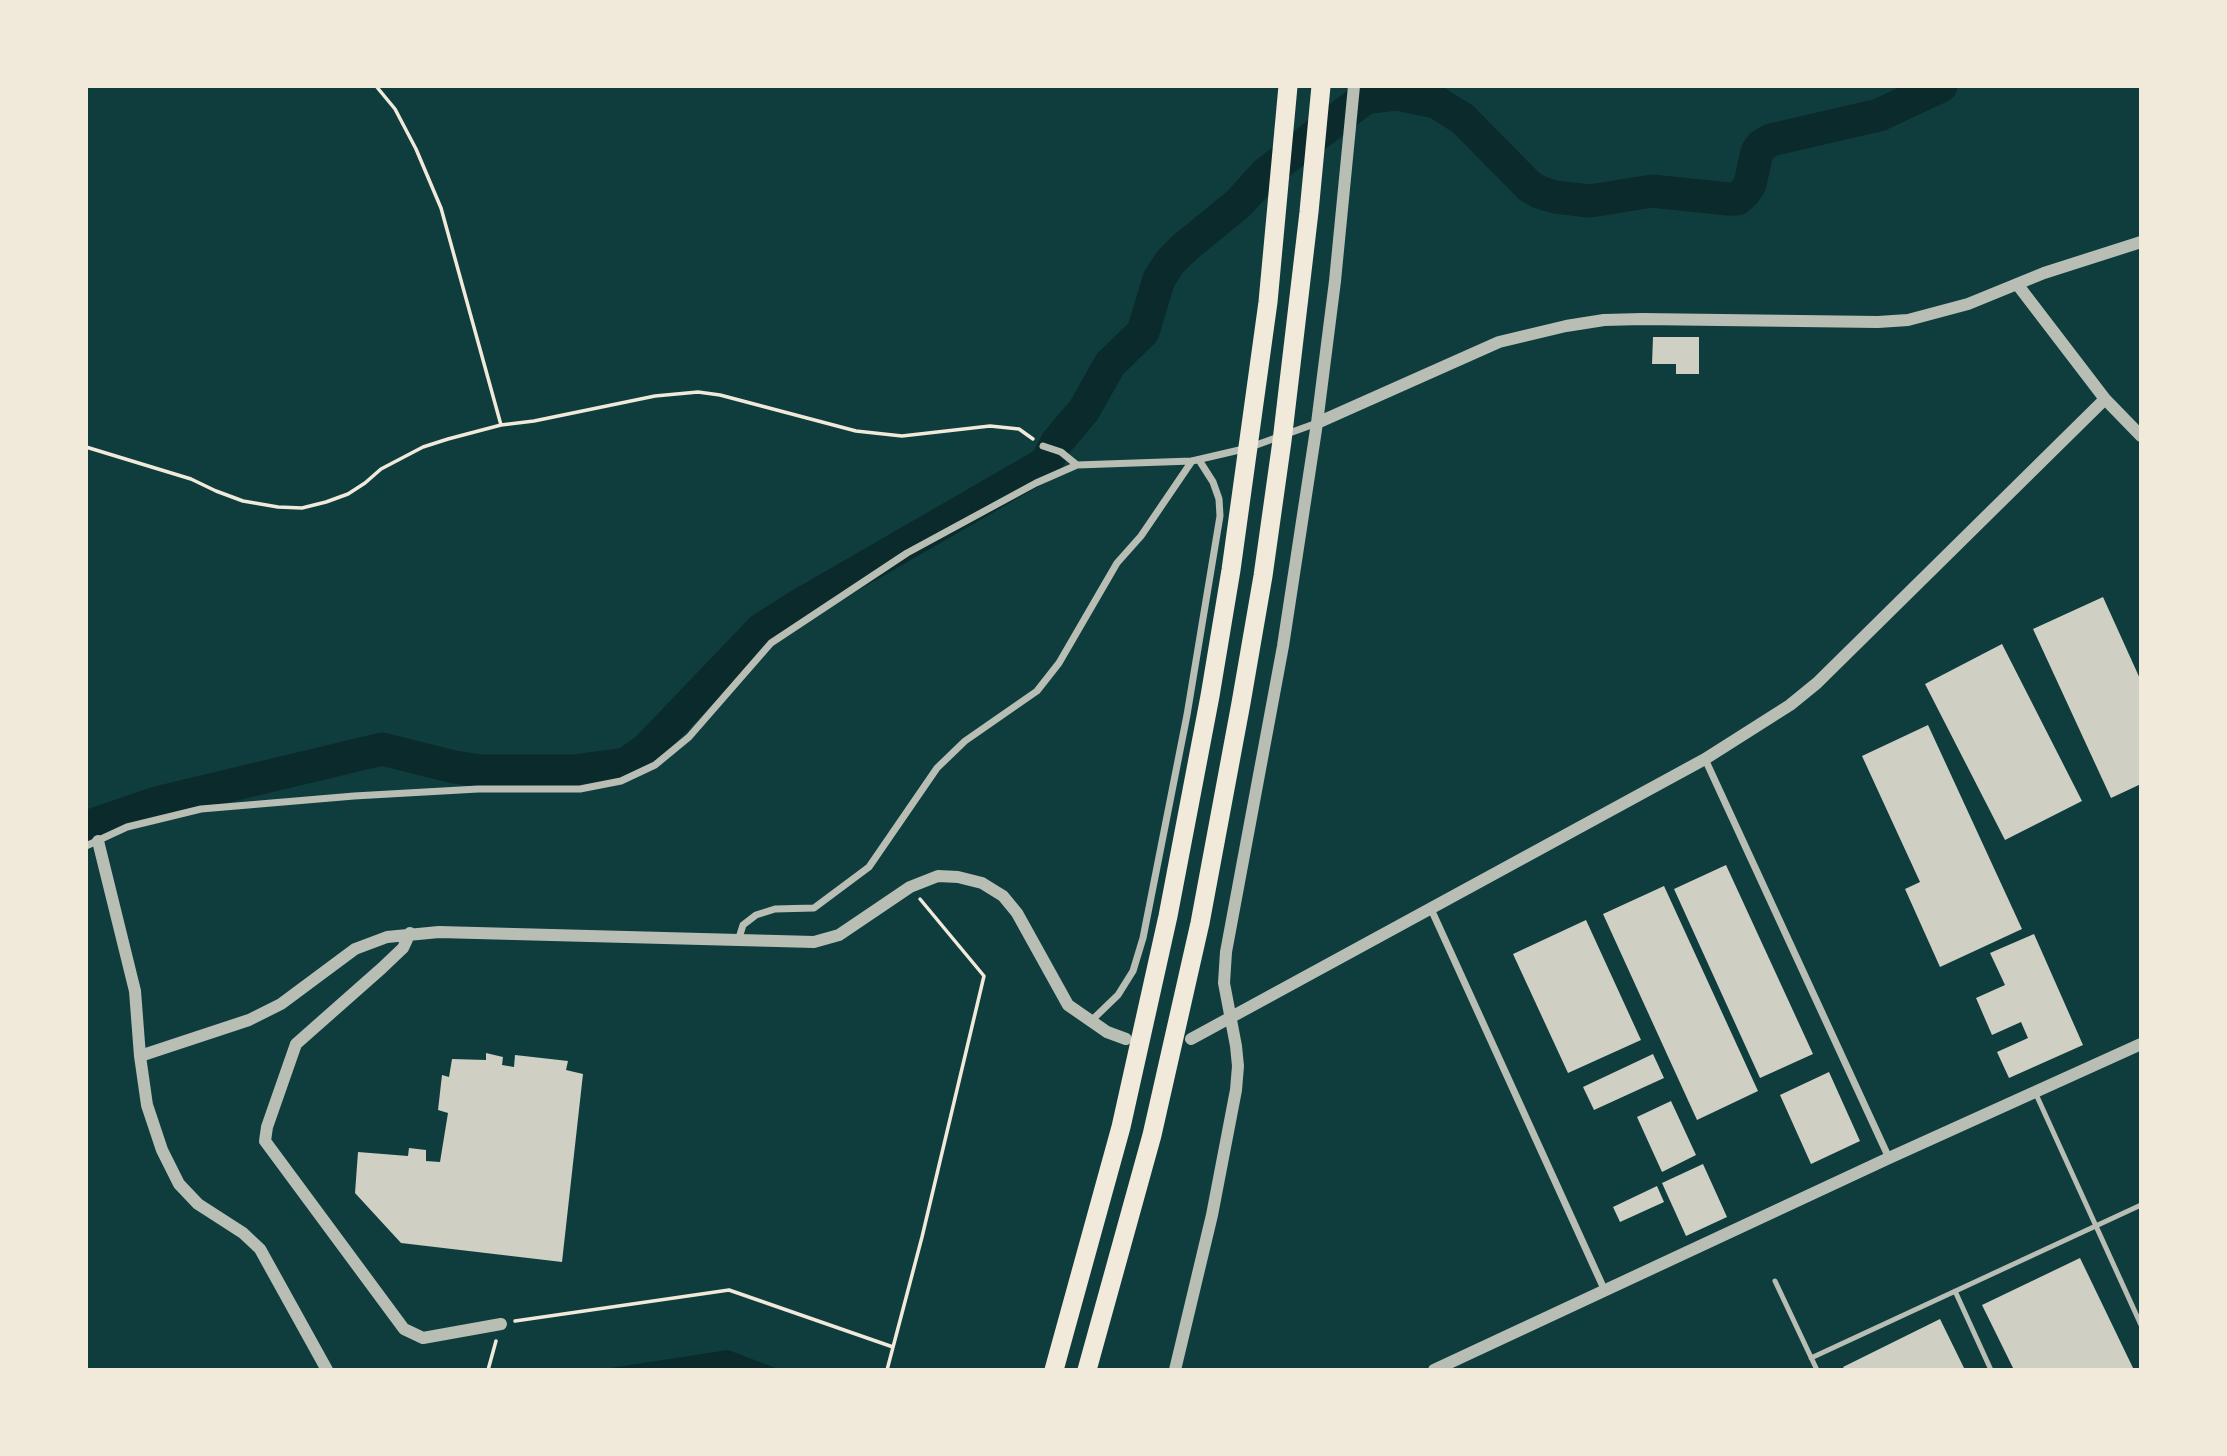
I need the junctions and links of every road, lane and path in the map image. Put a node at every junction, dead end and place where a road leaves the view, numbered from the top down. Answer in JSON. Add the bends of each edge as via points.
{"nodes":[{"id":1,"x":376,"y":86,"type":"edge"},
{"id":2,"x":1289,"y":86,"type":"edge"},
{"id":3,"x":1321,"y":86,"type":"edge"},
{"id":4,"x":1354,"y":86,"type":"edge"},
{"id":5,"x":2141,"y":242,"type":"edge"},
{"id":6,"x":2017,"y":284,"type":"junction"},
{"id":7,"x":2105,"y":399,"type":"junction"},
{"id":8,"x":1317,"y":423,"type":"junction"},
{"id":9,"x":501,"y":425,"type":"junction"},
{"id":10,"x":2141,"y":436,"type":"edge"},
{"id":11,"x":1043,"y":446,"type":"joint"},
{"id":12,"x":86,"y":447,"type":"edge"},
{"id":13,"x":1196,"y":461,"type":"junction"},
{"id":14,"x":1077,"y":465,"type":"junction"},
{"id":15,"x":1705,"y":759,"type":"junction"},
{"id":16,"x":92,"y":843,"type":"edge"},
{"id":17,"x":910,"y":887,"type":"junction"},
{"id":18,"x":1431,"y":909,"type":"junction"},
{"id":19,"x":410,"y":933,"type":"junction"},
{"id":20,"x":738,"y":941,"type":"junction"},
{"id":21,"x":1231,"y":1018,"type":"junction"},
{"id":22,"x":1090,"y":1022,"type":"junction"},
{"id":23,"x":1184,"y":1032,"type":"junction"},
{"id":24,"x":1126,"y":1039,"type":"dead end"},
{"id":25,"x":2141,"y":1044,"type":"edge"},
{"id":26,"x":140,"y":1056,"type":"junction"},
{"id":27,"x":2035,"y":1092,"type":"junction"},
{"id":28,"x":1889,"y":1158,"type":"junction"},
{"id":29,"x":2141,"y":1205,"type":"edge"},
{"id":30,"x":2094,"y":1225,"type":"junction"},
{"id":31,"x":1775,"y":1281,"type":"dead end"},
{"id":32,"x":1955,"y":1291,"type":"junction"},
{"id":33,"x":1605,"y":1292,"type":"junction"},
{"id":34,"x":501,"y":1324,"type":"junction"},
{"id":35,"x":2141,"y":1325,"type":"edge"},
{"id":36,"x":893,"y":1347,"type":"junction"},
{"id":37,"x":1811,"y":1358,"type":"junction"},
{"id":38,"x":327,"y":1370,"type":"edge"},
{"id":39,"x":488,"y":1370,"type":"edge"},
{"id":40,"x":887,"y":1370,"type":"edge"},
{"id":41,"x":1055,"y":1370,"type":"edge"},
{"id":42,"x":1087,"y":1370,"type":"edge"},
{"id":43,"x":1175,"y":1370,"type":"edge"},
{"id":44,"x":1434,"y":1370,"type":"edge"},
{"id":45,"x":1816,"y":1370,"type":"edge"},
{"id":46,"x":1991,"y":1370,"type":"edge"}],
"edges":[{"from":1,"to":9,"type":"path","via":[[395,109],[441,208]]},
{"from":2,"to":41,"type":"highway","via":[[1268,302],[1231,570],[1191,804],[1121,1127]]},
{"from":3,"to":23,"type":"highway","via":[[1297,319],[1263,576]]},
{"from":4,"to":8,"type":"street"},
{"from":5,"to":6,"type":"street"},
{"from":6,"to":7,"type":"street"},
{"from":6,"to":8,"type":"street","via":[[1968,304],[1908,320],[1642,319],[1566,326],[1499,342]]},
{"from":7,"to":10,"type":"street"},
{"from":7,"to":15,"type":"street","via":[[1817,683]]},
{"from":8,"to":13,"type":"street","via":[[1248,449]]},
{"from":8,"to":21,"type":"street","via":[[1283,646],[1226,952],[1224,983]]},
{"from":9,"to":11,"type":"path","via":[[698,392],[856,431],[902,436],[990,426],[1019,429]]},
{"from":9,"to":12,"type":"path","via":[[423,447],[381,469],[348,494],[302,508],[243,501],[191,479]]},
{"from":11,"to":14,"type":"street","via":[[1061,452]]},
{"from":13,"to":14,"type":"street"},
{"from":13,"to":20,"type":"street","via":[[1117,563],[1059,663],[1037,691],[965,741],[937,768],[869,867],[814,908],[775,909],[756,915],[743,925]]},
{"from":13,"to":22,"type":"street","via":[[1213,482],[1220,516],[1187,715],[1133,971],[1118,995]]},
{"from":14,"to":16,"type":"street","via":[[907,554],[772,643],[689,737],[655,765],[621,781],[580,789],[465,789],[201,809],[127,827]]},
{"from":15,"to":18,"type":"street"},
{"from":15,"to":28,"type":"street"},
{"from":16,"to":26,"type":"street","via":[[135,991]]},
{"from":17,"to":20,"type":"street","via":[[839,935],[814,942]]},
{"from":17,"to":22,"type":"street","via":[[938,876],[958,877],[982,883],[1003,896],[1068,1006]]},
{"from":17,"to":36,"type":"path","via":[[984,976]]},
{"from":18,"to":21,"type":"street"},
{"from":18,"to":33,"type":"street"},
{"from":19,"to":20,"type":"street"},
{"from":19,"to":26,"type":"street","via":[[355,949],[281,1004],[249,1020]]},
{"from":19,"to":34,"type":"street","via":[[382,968],[296,1044],[265,1141],[404,1329],[423,1338]]},
{"from":21,"to":23,"type":"street"},
{"from":21,"to":43,"type":"street","via":[[1238,1066],[1236,1090]]},
{"from":22,"to":24,"type":"street"},
{"from":23,"to":42,"type":"highway"},
{"from":25,"to":27,"type":"street"},
{"from":26,"to":38,"type":"street","via":[[146,1105],[179,1184],[198,1205],[260,1249]]},
{"from":27,"to":28,"type":"street"},
{"from":27,"to":30,"type":"lane"},
{"from":28,"to":33,"type":"street"},
{"from":29,"to":30,"type":"lane"},
{"from":30,"to":32,"type":"lane"},
{"from":30,"to":35,"type":"lane"},
{"from":31,"to":37,"type":"lane"},
{"from":32,"to":37,"type":"lane"},
{"from":32,"to":46,"type":"lane"},
{"from":33,"to":44,"type":"street"},
{"from":34,"to":36,"type":"path","via":[[729,1290]]},
{"from":34,"to":39,"type":"path"},
{"from":36,"to":40,"type":"path"},
{"from":37,"to":45,"type":"lane"}]}
